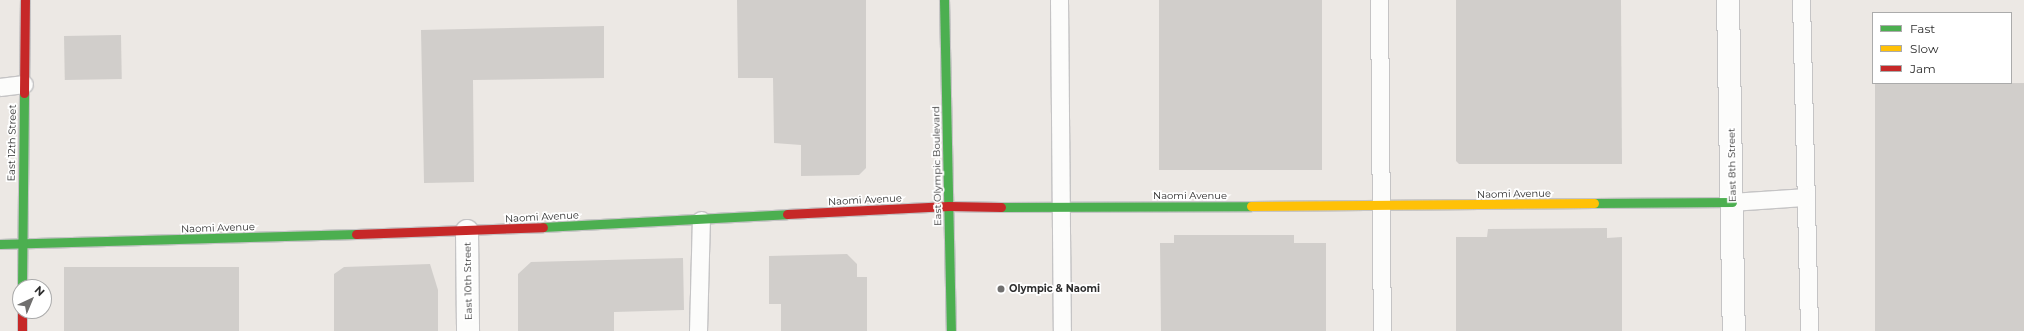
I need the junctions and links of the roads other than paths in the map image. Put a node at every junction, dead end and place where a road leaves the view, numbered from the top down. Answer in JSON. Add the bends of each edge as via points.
{"nodes":[{"id":1,"x":25,"y":0,"type":"edge"},
{"id":2,"x":944,"y":0,"type":"edge"},
{"id":3,"x":1059,"y":0,"type":"edge"},
{"id":4,"x":1379,"y":0,"type":"edge"},
{"id":5,"x":1728,"y":0,"type":"edge"},
{"id":6,"x":1801,"y":0,"type":"edge"},
{"id":7,"x":24,"y":84,"type":"junction"},
{"id":8,"x":0,"y":87,"type":"edge"},
{"id":9,"x":1806,"y":197,"type":"junction"},
{"id":10,"x":1732,"y":202,"type":"junction"},
{"id":11,"x":949,"y":206,"type":"junction"},
{"id":12,"x":1380,"y":206,"type":"junction"},
{"id":13,"x":1062,"y":208,"type":"junction"},
{"id":14,"x":701,"y":220,"type":"junction"},
{"id":15,"x":467,"y":232,"type":"junction"},
{"id":16,"x":0,"y":244,"type":"edge"},
{"id":17,"x":22,"y":244,"type":"junction"},
{"id":18,"x":22,"y":279,"type":"edge"},
{"id":19,"x":22,"y":319,"type":"edge"},
{"id":20,"x":22,"y":331,"type":"edge"},
{"id":21,"x":468,"y":331,"type":"edge"},
{"id":22,"x":698,"y":331,"type":"edge"},
{"id":23,"x":951,"y":331,"type":"edge"},
{"id":24,"x":1062,"y":331,"type":"edge"},
{"id":25,"x":1382,"y":331,"type":"edge"},
{"id":26,"x":1734,"y":331,"type":"edge"},
{"id":27,"x":1809,"y":331,"type":"edge"}],
"edges":[{"from":1,"to":7,"type":"street","name":"East 12th Street"},
{"from":2,"to":11,"type":"street","name":"East Olympic Boulevard"},
{"from":3,"to":13,"type":"lane"},
{"from":4,"to":12,"type":"lane"},
{"from":5,"to":10,"type":"street","name":"East 8th Street"},
{"from":6,"to":9,"type":"lane"},
{"from":7,"to":8,"type":"lane"},
{"from":7,"to":17,"type":"street","name":"East 12th Street"},
{"from":9,"to":10,"type":"lane"},
{"from":9,"to":27,"type":"lane"},
{"from":10,"to":12,"type":"street","name":"Naomi Avenue"},
{"from":10,"to":26,"type":"street","name":"East 8th Street"},
{"from":11,"to":13,"type":"street","name":"Naomi Avenue"},
{"from":11,"to":14,"type":"street","name":"Naomi Avenue"},
{"from":11,"to":23,"type":"street","name":"East Olympic Boulevard"},
{"from":12,"to":13,"type":"street","name":"Naomi Avenue"},
{"from":12,"to":25,"type":"lane"},
{"from":13,"to":24,"type":"lane"},
{"from":14,"to":15,"type":"street","name":"Naomi Avenue"},
{"from":14,"to":22,"type":"lane"},
{"from":15,"to":17,"type":"street","name":"Naomi Avenue"},
{"from":15,"to":21,"type":"street","name":"East 10th Street"},
{"from":16,"to":17,"type":"street","name":"Naomi Avenue"},
{"from":17,"to":18,"type":"street","name":"East 12th Street"},
{"from":19,"to":20,"type":"street"}]}
